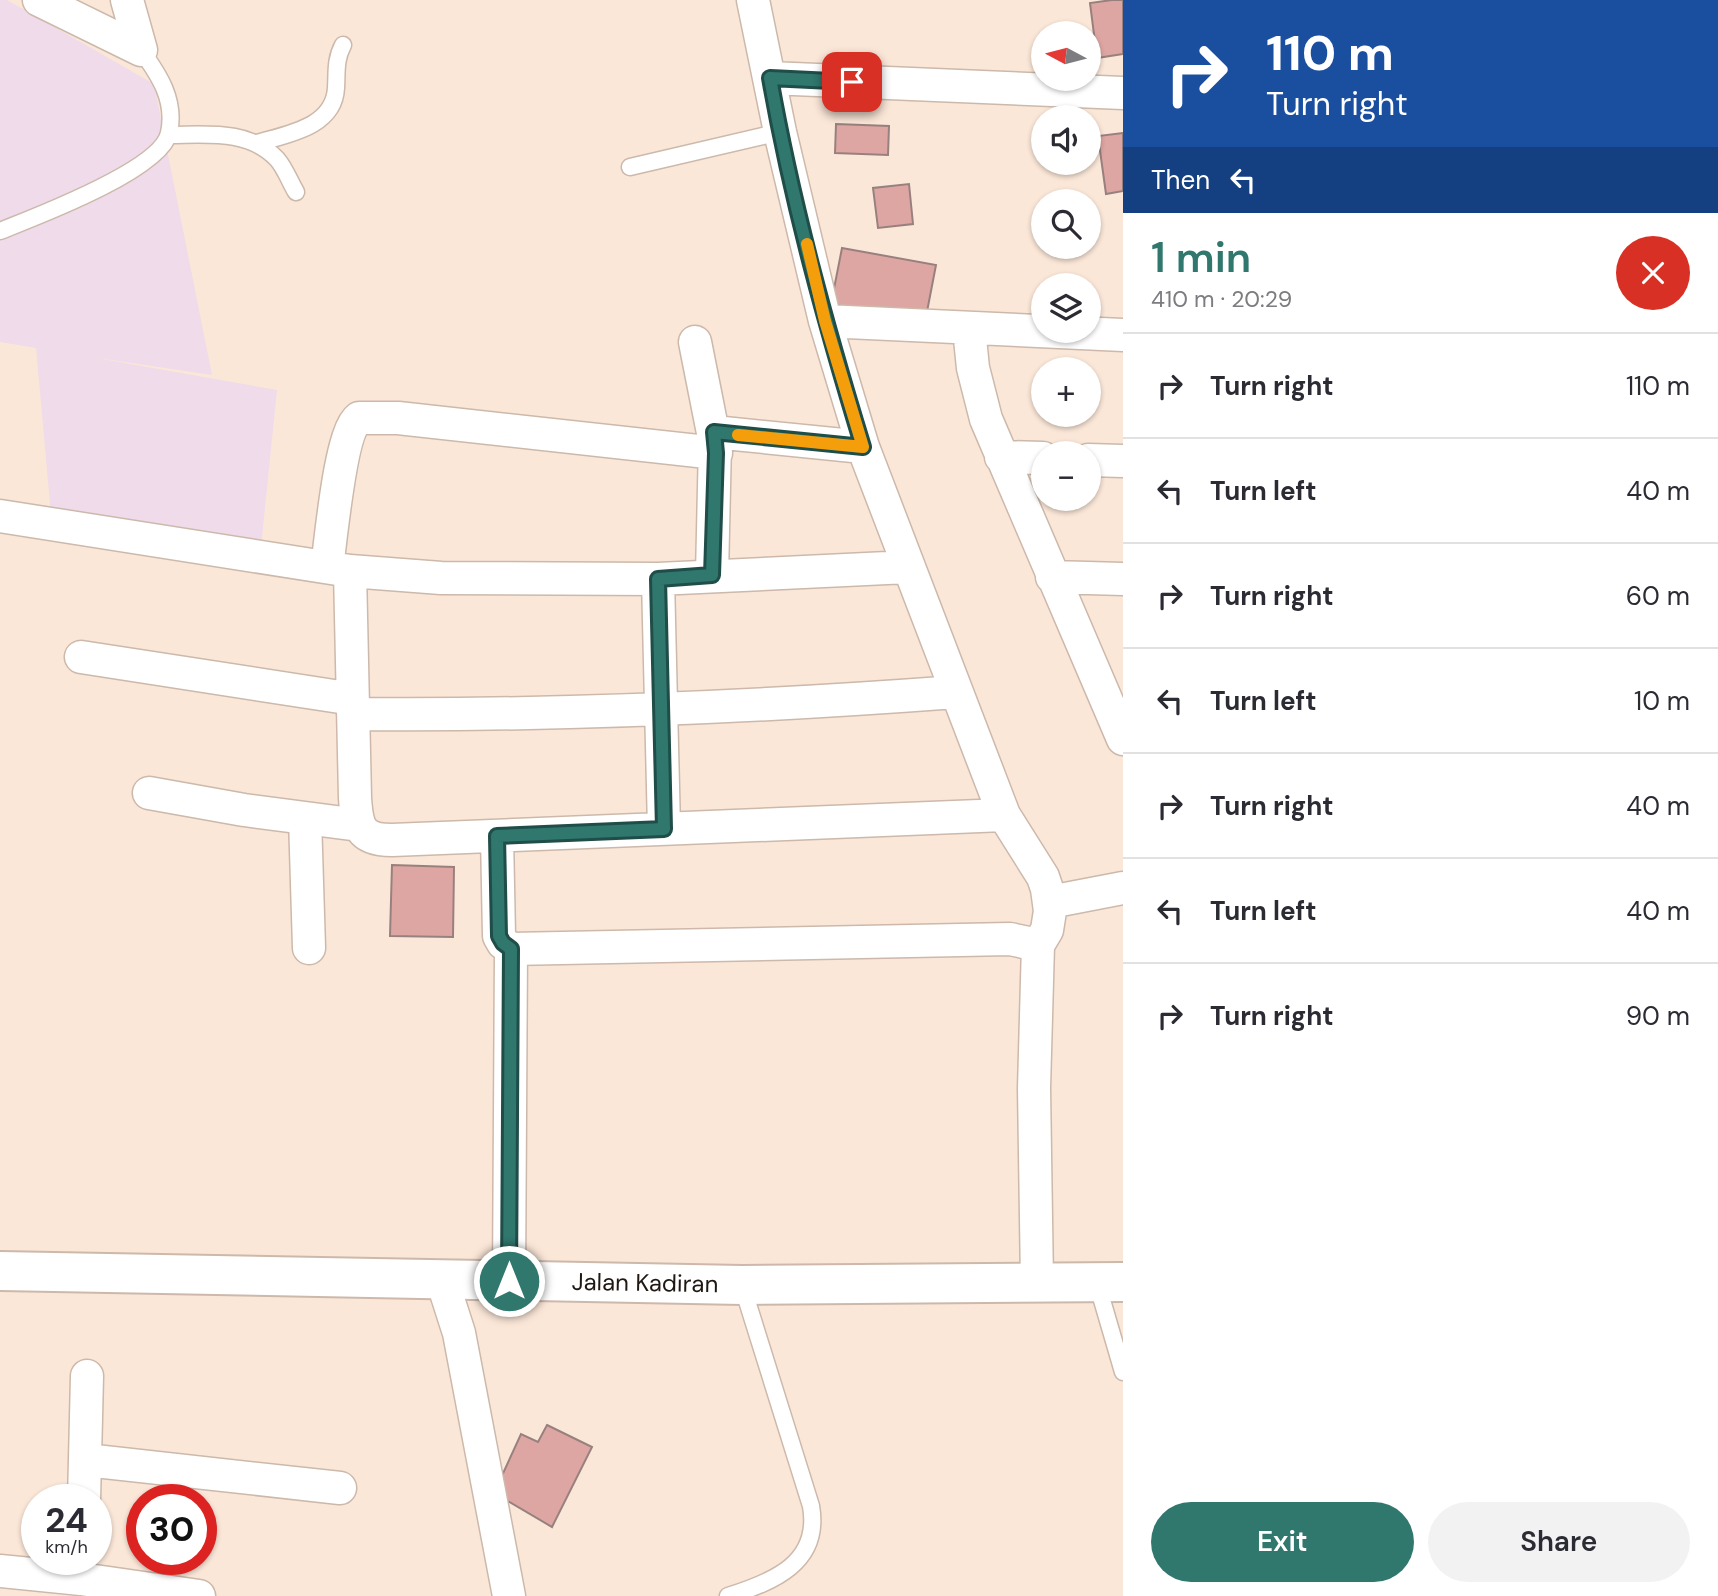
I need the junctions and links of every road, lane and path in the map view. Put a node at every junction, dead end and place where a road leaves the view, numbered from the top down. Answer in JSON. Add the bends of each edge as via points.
{"nodes":[{"id":1,"x":39,"y":0,"type":"edge"},
{"id":2,"x":127,"y":0,"type":"edge"},
{"id":3,"x":753,"y":0,"type":"edge"},
{"id":4,"x":343,"y":45,"type":"dead end"},
{"id":5,"x":141,"y":50,"type":"junction"},
{"id":6,"x":770,"y":78,"type":"junction"},
{"id":7,"x":1123,"y":93,"type":"edge"},
{"id":8,"x":780,"y":132,"type":"junction"},
{"id":9,"x":169,"y":135,"type":"junction"},
{"id":10,"x":257,"y":143,"type":"junction"},
{"id":11,"x":630,"y":167,"type":"dead end"},
{"id":12,"x":296,"y":192,"type":"dead end"},
{"id":13,"x":0,"y":231,"type":"edge"},
{"id":14,"x":825,"y":321,"type":"junction"},
{"id":15,"x":969,"y":329,"type":"junction"},
{"id":16,"x":1123,"y":335,"type":"edge"},
{"id":17,"x":695,"y":342,"type":"dead end"},
{"id":18,"x":715,"y":443,"type":"junction"},
{"id":19,"x":863,"y":447,"type":"junction"},
{"id":20,"x":1001,"y":457,"type":"junction"},
{"id":21,"x":1031,"y":458,"type":"edge"},
{"id":22,"x":1101,"y":460,"type":"edge"},
{"id":23,"x":1123,"y":461,"type":"edge"},
{"id":24,"x":0,"y":516,"type":"edge"},
{"id":25,"x":908,"y":566,"type":"junction"},
{"id":26,"x":338,"y":569,"type":"junction"},
{"id":27,"x":712,"y":575,"type":"junction"},
{"id":28,"x":1052,"y":577,"type":"junction"},
{"id":29,"x":658,"y":579,"type":"junction"},
{"id":30,"x":1123,"y":579,"type":"edge"},
{"id":31,"x":81,"y":657,"type":"dead end"},
{"id":32,"x":956,"y":692,"type":"junction"},
{"id":33,"x":353,"y":706,"type":"junction"},
{"id":34,"x":663,"y":710,"type":"junction"},
{"id":35,"x":1123,"y":739,"type":"edge"},
{"id":36,"x":149,"y":793,"type":"dead end"},
{"id":37,"x":1004,"y":815,"type":"junction"},
{"id":38,"x":305,"y":818,"type":"junction"},
{"id":39,"x":359,"y":825,"type":"junction"},
{"id":40,"x":664,"y":829,"type":"junction"},
{"id":41,"x":497,"y":836,"type":"junction"},
{"id":42,"x":1123,"y":888,"type":"edge"},
{"id":43,"x":1050,"y":902,"type":"junction"},
{"id":44,"x":1038,"y":945,"type":"junction"},
{"id":45,"x":309,"y":948,"type":"dead end"},
{"id":46,"x":511,"y":949,"type":"junction"},
{"id":47,"x":0,"y":1271,"type":"edge"},
{"id":48,"x":442,"y":1280,"type":"junction"},
{"id":49,"x":509,"y":1281,"type":"junction"},
{"id":50,"x":1110,"y":1282,"type":"edge"},
{"id":51,"x":1037,"y":1283,"type":"junction"},
{"id":52,"x":743,"y":1285,"type":"junction"},
{"id":53,"x":1123,"y":1372,"type":"edge"},
{"id":54,"x":88,"y":1376,"type":"dead end"},
{"id":55,"x":86,"y":1460,"type":"junction"},
{"id":56,"x":85,"y":1484,"type":"edge"},
{"id":57,"x":340,"y":1488,"type":"dead end"},
{"id":58,"x":21,"y":1570,"type":"edge"},
{"id":59,"x":0,"y":1571,"type":"edge"},
{"id":60,"x":107,"y":1575,"type":"edge"},
{"id":61,"x":199,"y":1596,"type":"edge"},
{"id":62,"x":509,"y":1596,"type":"edge"},
{"id":63,"x":728,"y":1596,"type":"edge"}],
"edges":[{"from":1,"to":5,"type":"street"},
{"from":2,"to":5,"type":"street"},
{"from":3,"to":6,"type":"street"},
{"from":4,"to":10,"type":"lane","via":[[334,104],[320,120]]},
{"from":5,"to":9,"type":"lane","via":[[163,81],[170,108]]},
{"from":6,"to":7,"type":"street"},
{"from":6,"to":8,"type":"street"},
{"from":8,"to":11,"type":"lane"},
{"from":8,"to":14,"type":"street"},
{"from":9,"to":10,"type":"lane","via":[[233,136]]},
{"from":9,"to":13,"type":"lane","via":[[159,151],[95,192]]},
{"from":10,"to":12,"type":"lane","via":[[278,160]]},
{"from":14,"to":15,"type":"street"},
{"from":14,"to":19,"type":"street"},
{"from":15,"to":16,"type":"street"},
{"from":15,"to":20,"type":"street","via":[[978,396]]},
{"from":17,"to":18,"type":"street"},
{"from":18,"to":19,"type":"street"},
{"from":18,"to":26,"type":"street","via":[[359,418],[344,452]]},
{"from":18,"to":27,"type":"street"},
{"from":19,"to":25,"type":"street"},
{"from":20,"to":21,"type":"street"},
{"from":20,"to":28,"type":"street"},
{"from":22,"to":23,"type":"street"},
{"from":24,"to":26,"type":"street"},
{"from":25,"to":27,"type":"street"},
{"from":25,"to":32,"type":"street"},
{"from":26,"to":29,"type":"street","via":[[442,578]]},
{"from":26,"to":33,"type":"street"},
{"from":27,"to":29,"type":"street"},
{"from":28,"to":30,"type":"street"},
{"from":28,"to":35,"type":"street"},
{"from":29,"to":34,"type":"street"},
{"from":31,"to":33,"type":"street"},
{"from":32,"to":34,"type":"street"},
{"from":32,"to":37,"type":"street"},
{"from":33,"to":34,"type":"street"},
{"from":33,"to":39,"type":"street"},
{"from":34,"to":40,"type":"street"},
{"from":36,"to":38,"type":"street"},
{"from":37,"to":40,"type":"street"},
{"from":37,"to":43,"type":"street","via":[[1042,877]]},
{"from":38,"to":39,"type":"street"},
{"from":38,"to":45,"type":"street"},
{"from":39,"to":41,"type":"street","via":[[364,834],[380,840]]},
{"from":40,"to":41,"type":"street"},
{"from":41,"to":46,"type":"street","via":[[499,936]]},
{"from":42,"to":43,"type":"street"},
{"from":43,"to":44,"type":"street","via":[[1046,930]]},
{"from":44,"to":46,"type":"street","via":[[1010,939]]},
{"from":44,"to":51,"type":"street","via":[[1034,1088]]},
{"from":46,"to":49,"type":"street"},
{"from":47,"to":48,"type":"street","name":"Jalan Kadiran"},
{"from":48,"to":49,"type":"street","name":"Jalan Kadiran"},
{"from":48,"to":62,"type":"street","via":[[459,1333]]},
{"from":49,"to":52,"type":"street","name":"Jalan Kadiran"},
{"from":50,"to":51,"type":"street","name":"Jalan Kadiran"},
{"from":50,"to":53,"type":"lane"},
{"from":51,"to":52,"type":"street","name":"Jalan Kadiran"},
{"from":52,"to":63,"type":"lane","via":[[814,1518],[810,1542],[800,1558],[780,1576]]},
{"from":54,"to":55,"type":"street"},
{"from":55,"to":56,"type":"street"},
{"from":55,"to":57,"type":"street"},
{"from":58,"to":59,"type":"street"},
{"from":60,"to":61,"type":"street"}]}
